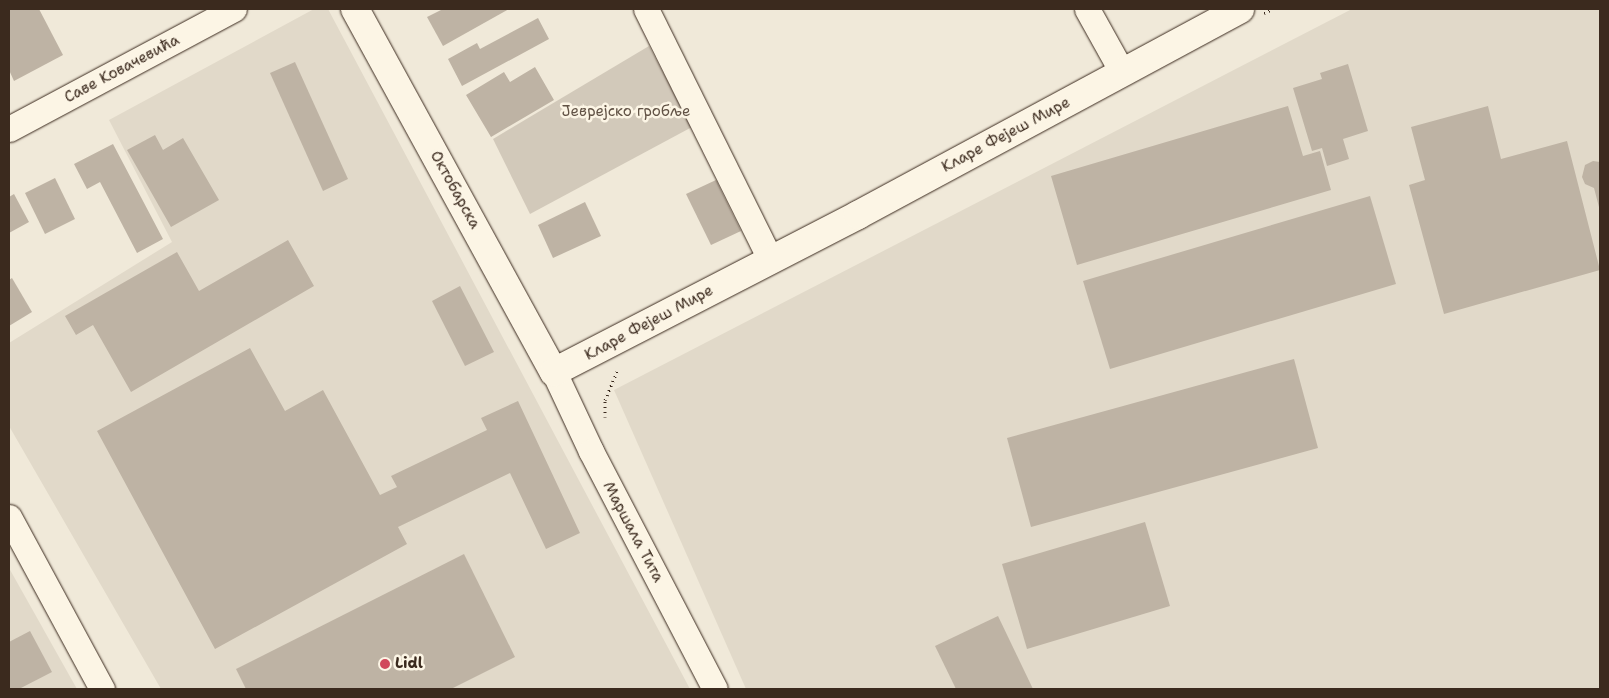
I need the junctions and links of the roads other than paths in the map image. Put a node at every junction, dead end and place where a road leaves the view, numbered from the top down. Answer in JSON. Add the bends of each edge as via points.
{"nodes":[{"id":1,"x":234,"y":9,"type":"edge"},
{"id":2,"x":355,"y":9,"type":"edge"},
{"id":3,"x":646,"y":9,"type":"edge"},
{"id":4,"x":1088,"y":9,"type":"edge"},
{"id":5,"x":1240,"y":9,"type":"edge"},
{"id":6,"x":1122,"y":72,"type":"junction"},
{"id":7,"x":9,"y":129,"type":"edge"},
{"id":8,"x":770,"y":259,"type":"junction"},
{"id":9,"x":554,"y":372,"type":"junction"},
{"id":10,"x":9,"y":517,"type":"edge"},
{"id":11,"x":102,"y":689,"type":"edge"},
{"id":12,"x":715,"y":689,"type":"edge"}],
"edges":[{"from":1,"to":7,"type":"street","name":"Саве Ковачевића"},
{"from":2,"to":9,"type":"main road","name":"Октобарска"},
{"from":3,"to":8,"type":"street"},
{"from":4,"to":6,"type":"street"},
{"from":5,"to":6,"type":"main road","name":"Кларе Фејеш Мире"},
{"from":6,"to":8,"type":"main road","name":"Кларе Фејеш Мире"},
{"from":8,"to":9,"type":"main road","name":"Кларе Фејеш Мире"},
{"from":9,"to":12,"type":"street","name":"Маршала Тита","via":[[591,451]]},
{"from":10,"to":11,"type":"street"}]}
